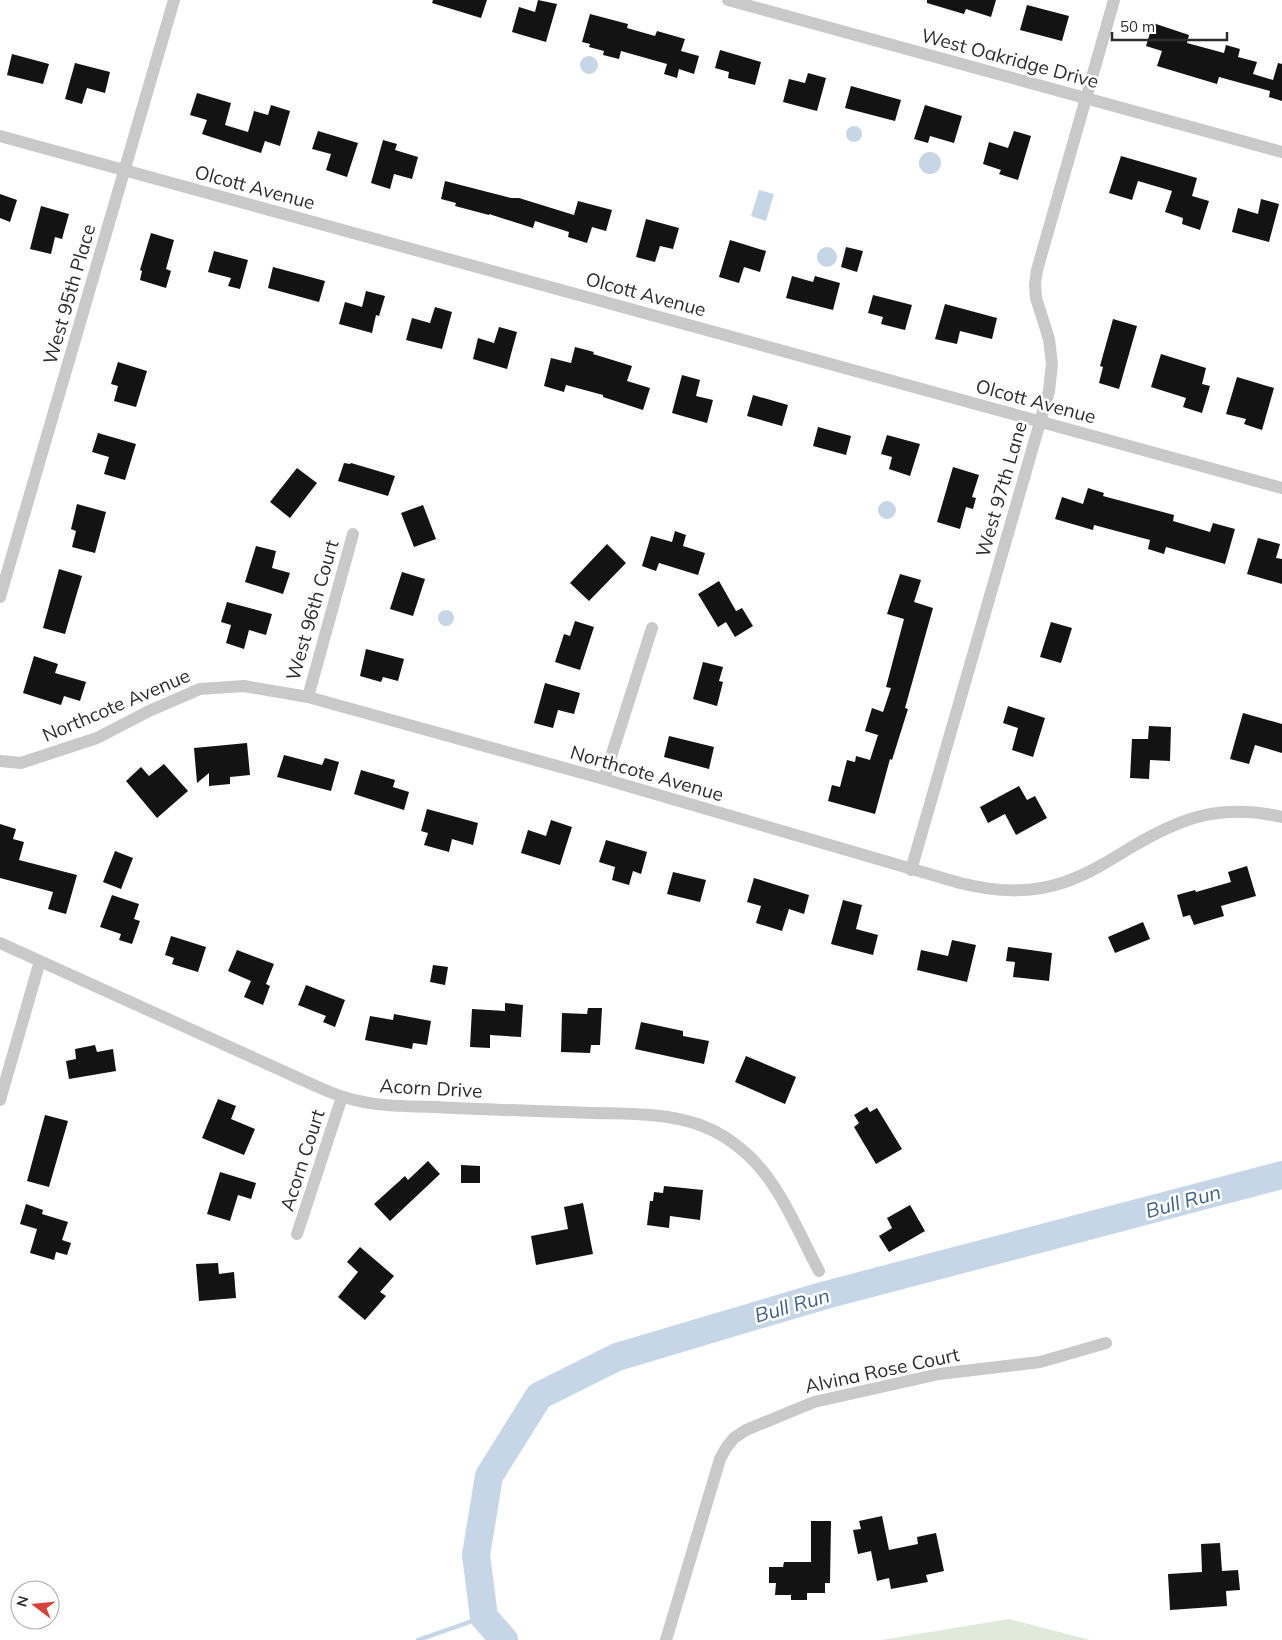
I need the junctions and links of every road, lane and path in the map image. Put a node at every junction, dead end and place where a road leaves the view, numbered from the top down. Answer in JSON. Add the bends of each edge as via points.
{"nodes":[{"id":1,"x":174,"y":0,"type":"edge"},
{"id":2,"x":728,"y":0,"type":"edge"},
{"id":3,"x":1114,"y":0,"type":"edge"},
{"id":4,"x":756,"y":4,"type":"edge"},
{"id":5,"x":1085,"y":98,"type":"junction"},
{"id":6,"x":0,"y":136,"type":"edge"},
{"id":7,"x":1282,"y":152,"type":"edge"},
{"id":8,"x":124,"y":171,"type":"junction"},
{"id":9,"x":1040,"y":422,"type":"junction"},
{"id":10,"x":1282,"y":488,"type":"edge"},
{"id":11,"x":353,"y":534,"type":"dead end"},
{"id":12,"x":0,"y":597,"type":"edge"},
{"id":13,"x":652,"y":628,"type":"dead end"},
{"id":14,"x":308,"y":697,"type":"junction"},
{"id":15,"x":0,"y":761,"type":"edge"},
{"id":16,"x":604,"y":779,"type":"junction"},
{"id":17,"x":1282,"y":817,"type":"edge"},
{"id":18,"x":911,"y":870,"type":"junction"},
{"id":19,"x":0,"y":943,"type":"edge"},
{"id":20,"x":40,"y":961,"type":"junction"},
{"id":21,"x":342,"y":1097,"type":"junction"},
{"id":22,"x":0,"y":1100,"type":"edge"},
{"id":23,"x":297,"y":1234,"type":"dead end"},
{"id":24,"x":818,"y":1271,"type":"dead end"},
{"id":25,"x":1106,"y":1343,"type":"dead end"},
{"id":26,"x":666,"y":1640,"type":"edge"}],
"edges":[{"from":1,"to":8,"type":"street","name":"West 95th Place"},
{"from":2,"to":4,"type":"street","name":"West Oakridge Drive"},
{"from":3,"to":5,"type":"street","name":"West 97th Lane"},
{"from":4,"to":5,"type":"street","name":"West Oakridge Drive"},
{"from":5,"to":7,"type":"street","name":"West Oakridge Drive"},
{"from":5,"to":9,"type":"street","name":"West 97th Lane","via":[[1040,257],[1036,284],[1036,298],[1049,339],[1052,364],[1049,391]]},
{"from":6,"to":8,"type":"street","name":"Olcott Avenue"},
{"from":8,"to":9,"type":"street","name":"Olcott Avenue"},
{"from":8,"to":12,"type":"street","name":"West 95th Place"},
{"from":9,"to":10,"type":"street","name":"Olcott Avenue"},
{"from":9,"to":18,"type":"street","name":"West 97th Lane"},
{"from":11,"to":14,"type":"street","name":"West 96th Court"},
{"from":13,"to":16,"type":"street"},
{"from":14,"to":15,"type":"street","name":"Northcote Avenue","via":[[244,686],[200,689],[149,710],[97,738],[21,764]]},
{"from":14,"to":16,"type":"street","name":"Northcote Avenue"},
{"from":16,"to":18,"type":"street","name":"Northcote Avenue"},
{"from":17,"to":18,"type":"street","name":"Northcote Avenue","via":[[1238,811],[1190,818],[1160,830],[1076,877],[1037,889],[992,890]]},
{"from":19,"to":20,"type":"street","name":"Acorn Drive"},
{"from":20,"to":21,"type":"street","name":"Acorn Drive"},
{"from":20,"to":22,"type":"street"},
{"from":21,"to":23,"type":"street","name":"Acorn Court"},
{"from":21,"to":24,"type":"street","name":"Acorn Drive","via":[[398,1106],[636,1114],[700,1125],[717,1132],[758,1164],[778,1194]]},
{"from":25,"to":26,"type":"street","name":"Alvina Rose Court","via":[[1040,1362],[920,1377],[814,1402],[760,1423],[734,1438],[720,1459]]}]}
